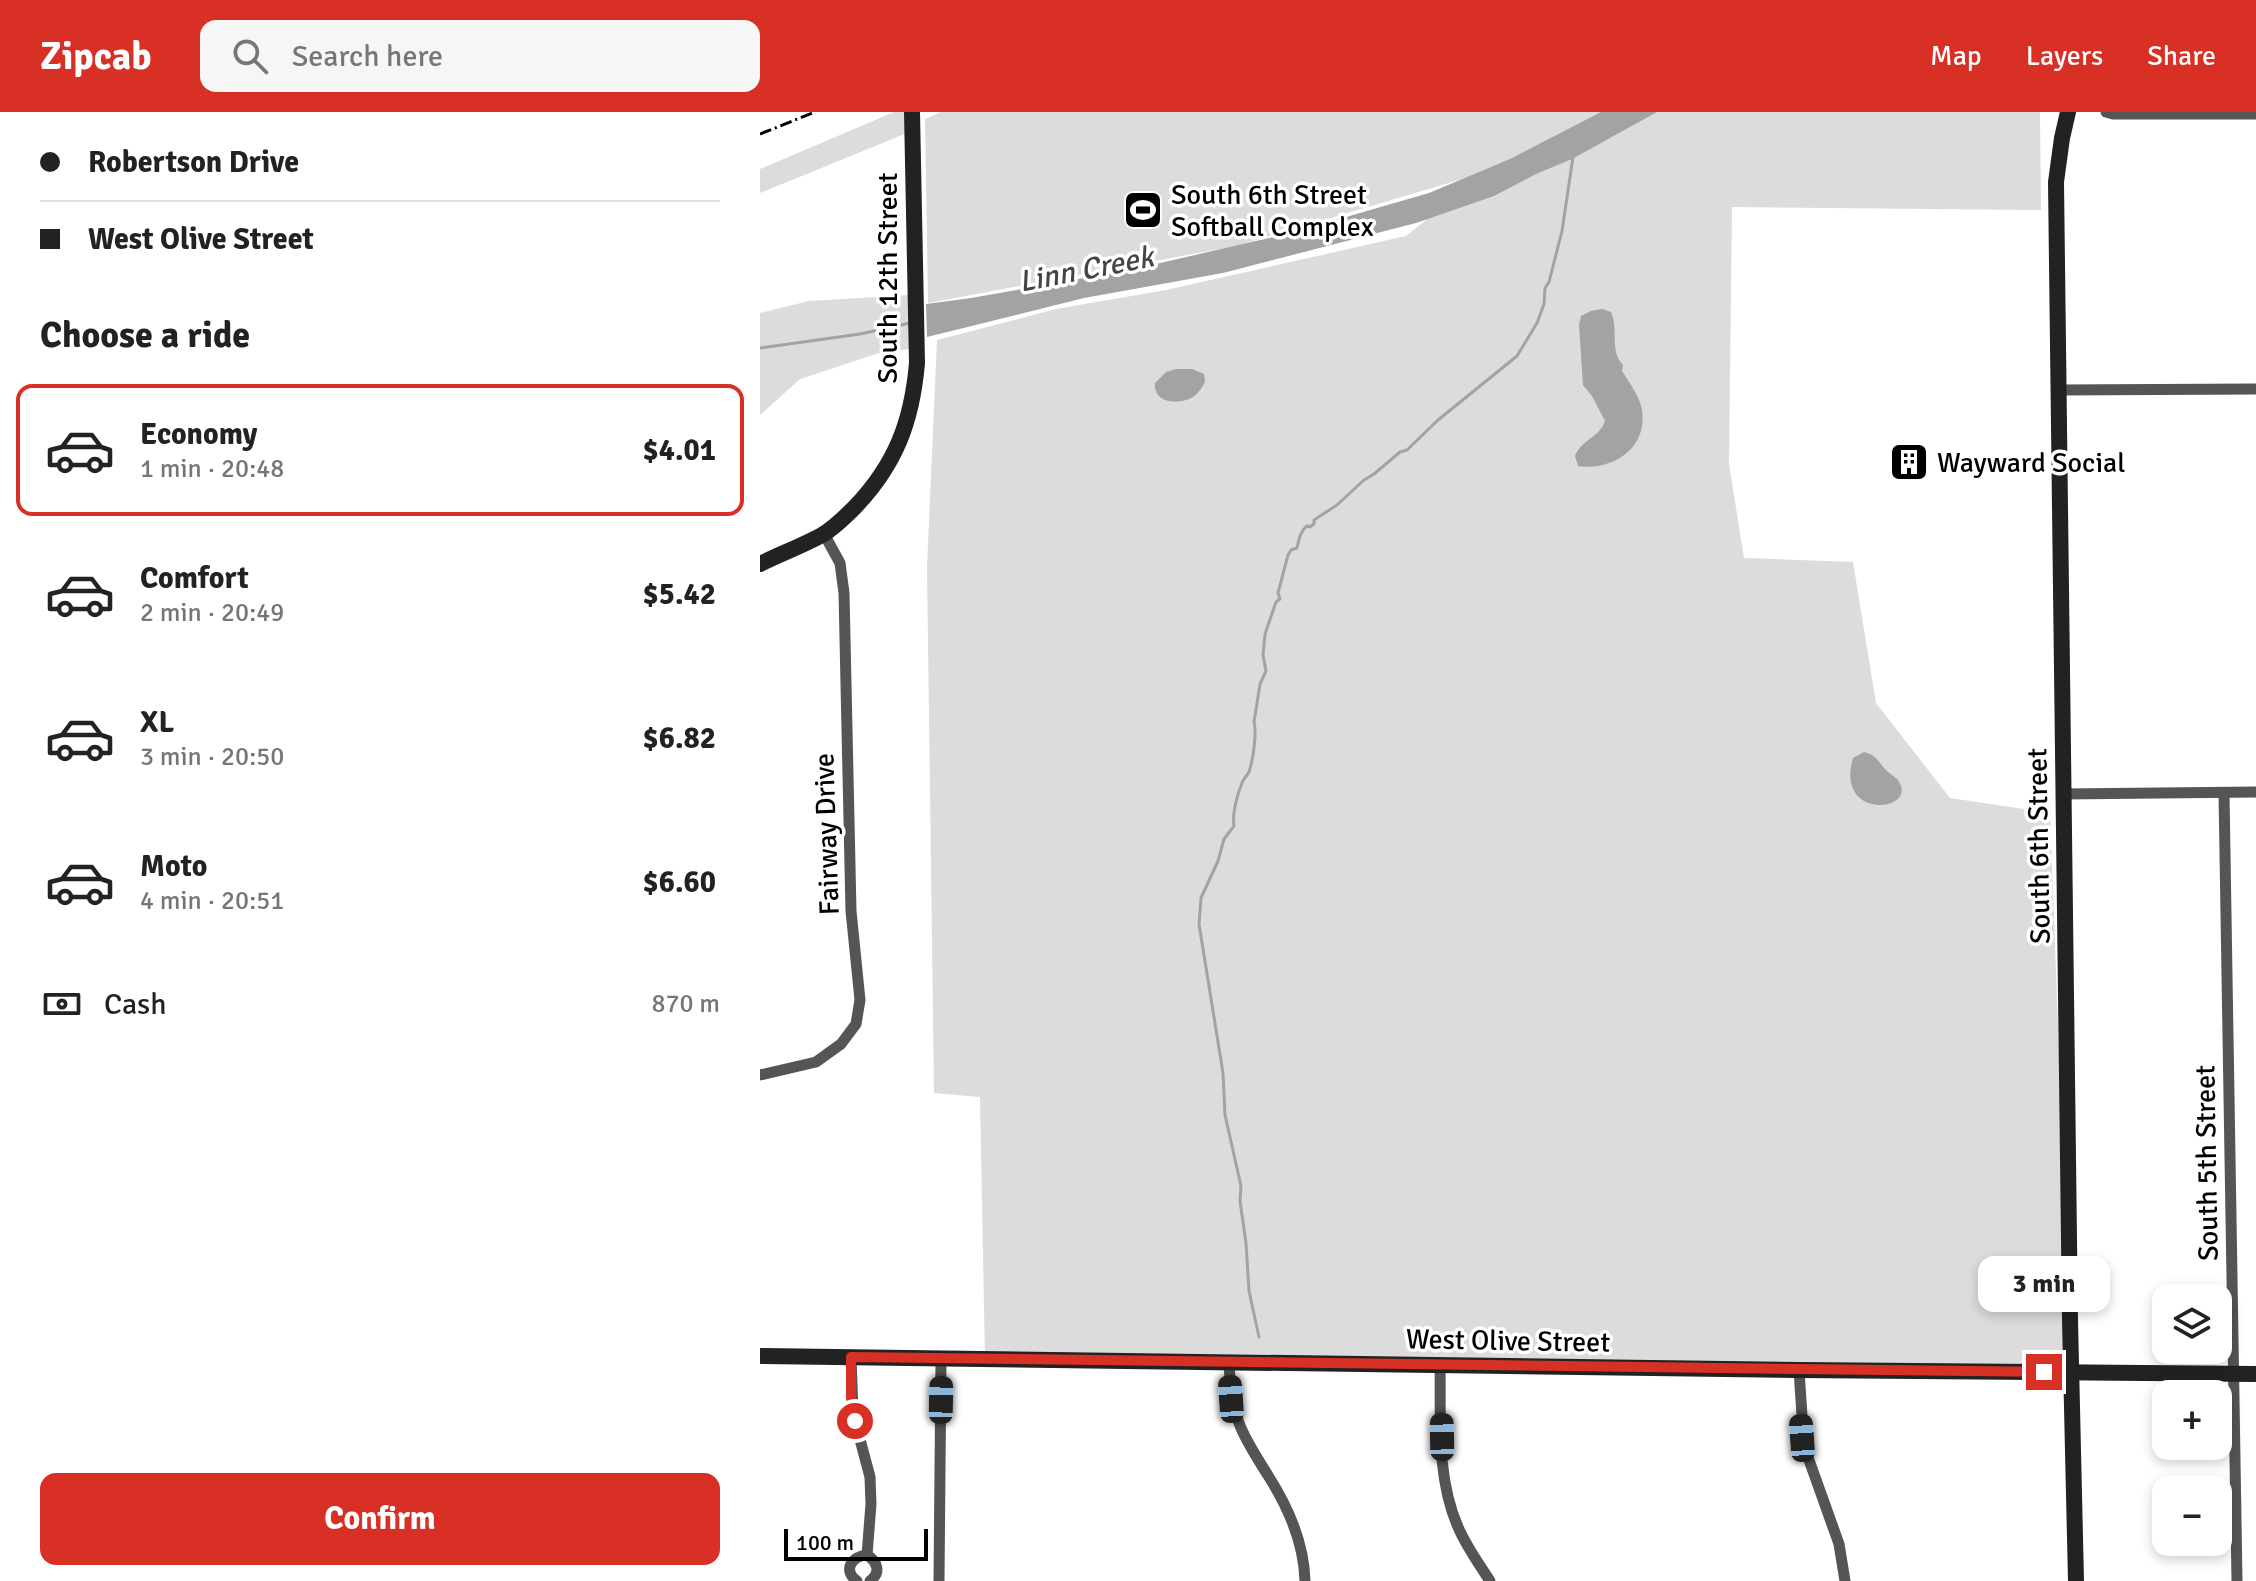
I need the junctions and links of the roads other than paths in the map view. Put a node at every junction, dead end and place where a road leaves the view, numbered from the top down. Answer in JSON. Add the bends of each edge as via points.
{"nodes":[{"id":1,"x":912,"y":112,"type":"edge"},
{"id":2,"x":2068,"y":112,"type":"edge"},
{"id":3,"x":2106,"y":112,"type":"edge"},
{"id":4,"x":2256,"y":114,"type":"edge"},
{"id":5,"x":2256,"y":389,"type":"edge"},
{"id":6,"x":2058,"y":390,"type":"junction"},
{"id":7,"x":824,"y":534,"type":"junction"},
{"id":8,"x":760,"y":564,"type":"edge"},
{"id":9,"x":2256,"y":792,"type":"edge"},
{"id":10,"x":2224,"y":793,"type":"junction"},
{"id":11,"x":2063,"y":794,"type":"junction"},
{"id":12,"x":760,"y":1075,"type":"edge"},
{"id":13,"x":760,"y":1356,"type":"edge"},
{"id":14,"x":851,"y":1357,"type":"junction"},
{"id":15,"x":941,"y":1359,"type":"junction"},
{"id":16,"x":1229,"y":1362,"type":"junction"},
{"id":17,"x":1440,"y":1365,"type":"junction"},
{"id":18,"x":1799,"y":1370,"type":"junction"},
{"id":19,"x":2071,"y":1372,"type":"junction"},
{"id":20,"x":2234,"y":1373,"type":"junction"},
{"id":21,"x":2256,"y":1374,"type":"edge"},
{"id":22,"x":867,"y":1555,"type":"junction"},
{"id":23,"x":857,"y":1581,"type":"edge"},
{"id":24,"x":870,"y":1581,"type":"edge"},
{"id":25,"x":939,"y":1581,"type":"edge"},
{"id":26,"x":1305,"y":1581,"type":"edge"},
{"id":27,"x":1490,"y":1581,"type":"edge"},
{"id":28,"x":1845,"y":1581,"type":"edge"},
{"id":29,"x":2076,"y":1581,"type":"edge"},
{"id":30,"x":2237,"y":1581,"type":"edge"}],
"edges":[{"from":1,"to":7,"type":"street","name":"South 12th Street","via":[[915,389],[909,417],[880,477]]},
{"from":2,"to":6,"type":"street","name":"South 6th Street","via":[[2056,182]]},
{"from":3,"to":4,"type":"street"},
{"from":5,"to":6,"type":"street"},
{"from":6,"to":11,"type":"street","name":"South 6th Street"},
{"from":7,"to":8,"type":"street","name":"South 12th Street"},
{"from":7,"to":12,"type":"street","name":"Fairway Drive","via":[[840,563],[844,593],[851,911],[860,1000],[856,1024],[841,1044],[816,1062]]},
{"from":9,"to":10,"type":"street"},
{"from":10,"to":11,"type":"street"},
{"from":10,"to":20,"type":"street","name":"South 5th Street"},
{"from":11,"to":19,"type":"street","name":"South 6th Street"},
{"from":13,"to":14,"type":"street","name":"West Olive Street"},
{"from":14,"to":15,"type":"street","name":"West Olive Street"},
{"from":14,"to":22,"type":"street","via":[[853,1413],[870,1477]]},
{"from":15,"to":16,"type":"street","name":"West Olive Street"},
{"from":15,"to":25,"type":"street"},
{"from":16,"to":17,"type":"street","name":"West Olive Street"},
{"from":16,"to":26,"type":"street","via":[[1239,1425],[1285,1503]]},
{"from":17,"to":18,"type":"street","name":"West Olive Street"},
{"from":17,"to":27,"type":"street","via":[[1442,1462],[1450,1500],[1458,1526]]},
{"from":18,"to":19,"type":"street","name":"West Olive Street"},
{"from":18,"to":28,"type":"street","via":[[1802,1438],[1839,1544]]},
{"from":19,"to":20,"type":"street","name":"West Olive Street"},
{"from":19,"to":29,"type":"street","name":"South 6th Street"},
{"from":20,"to":21,"type":"street","name":"West Olive Street"},
{"from":20,"to":30,"type":"street","name":"South 5th Street"},
{"from":22,"to":23,"type":"street","via":[[851,1561],[849,1569]]},
{"from":22,"to":24,"type":"street","via":[[878,1569]]}]}
